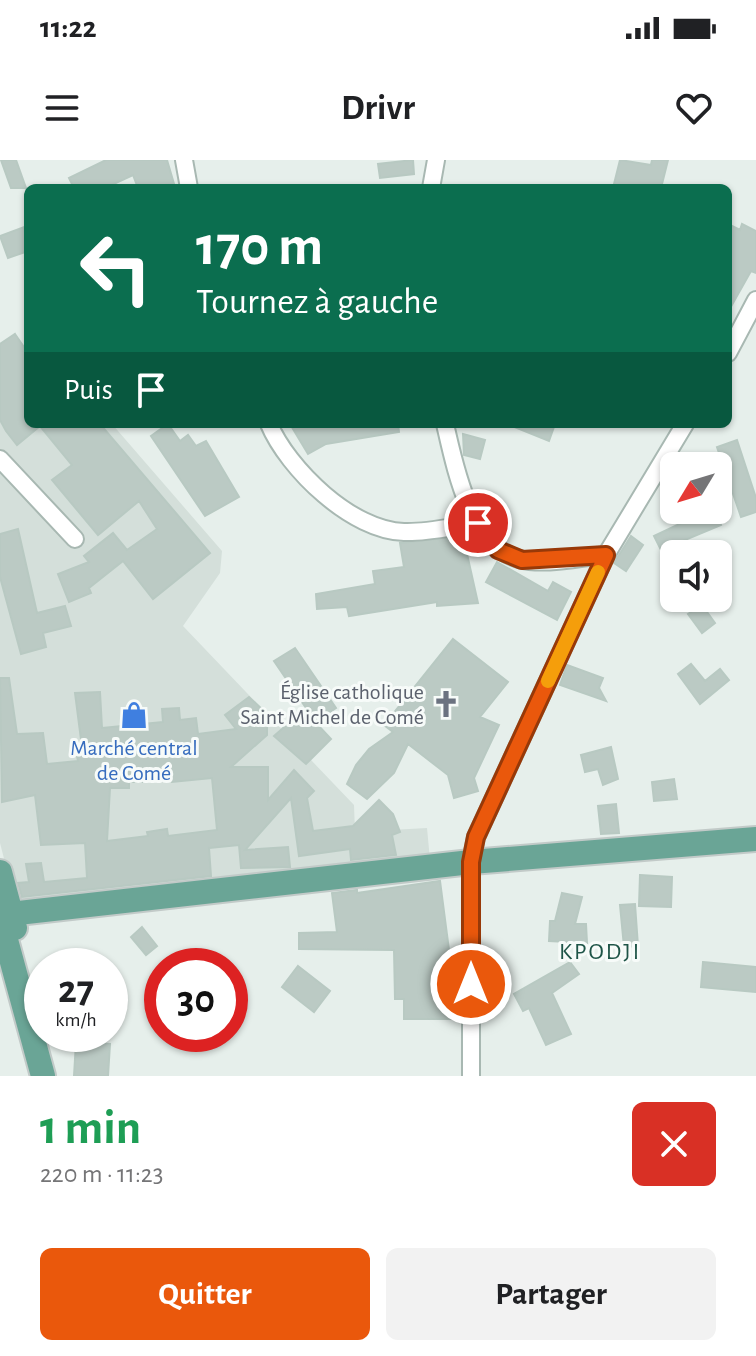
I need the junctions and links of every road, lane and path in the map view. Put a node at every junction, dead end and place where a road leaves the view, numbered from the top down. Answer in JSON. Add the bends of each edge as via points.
{"nodes":[{"id":1,"x":184,"y":160,"type":"edge"},
{"id":2,"x":436,"y":160,"type":"edge"},
{"id":3,"x":188,"y":184,"type":"edge"},
{"id":4,"x":432,"y":184,"type":"edge"},
{"id":5,"x":756,"y":300,"type":"edge"},
{"id":6,"x":732,"y":345,"type":"edge"},
{"id":7,"x":271,"y":428,"type":"edge"},
{"id":8,"x":446,"y":428,"type":"edge"},
{"id":9,"x":683,"y":428,"type":"edge"},
{"id":10,"x":0,"y":459,"type":"edge"},
{"id":11,"x":478,"y":523,"type":"junction"},
{"id":12,"x":75,"y":539,"type":"dead end"},
{"id":13,"x":606,"y":555,"type":"junction"},
{"id":14,"x":756,"y":839,"type":"edge"},
{"id":15,"x":471,"y":862,"type":"junction"},
{"id":16,"x":0,"y":872,"type":"edge"},
{"id":17,"x":4,"y":915,"type":"edge"},
{"id":18,"x":24,"y":973,"type":"edge"},
{"id":19,"x":49,"y":1052,"type":"edge"},
{"id":20,"x":43,"y":1076,"type":"edge"},
{"id":21,"x":56,"y":1076,"type":"edge"},
{"id":22,"x":471,"y":1076,"type":"edge"}],
"edges":[{"from":1,"to":3,"type":"street"},
{"from":2,"to":4,"type":"street"},
{"from":5,"to":6,"type":"street"},
{"from":7,"to":11,"type":"street","via":[[307,477],[369,525],[405,533]]},
{"from":8,"to":11,"type":"street"},
{"from":9,"to":13,"type":"street"},
{"from":10,"to":12,"type":"street"},
{"from":11,"to":13,"type":"street","via":[[498,550],[522,560]]},
{"from":13,"to":15,"type":"street","via":[[481,825]]},
{"from":14,"to":15,"type":"main road"},
{"from":15,"to":17,"type":"main road"},
{"from":15,"to":22,"type":"street"},
{"from":16,"to":17,"type":"main road"},
{"from":17,"to":18,"type":"main road"},
{"from":17,"to":20,"type":"main road"},
{"from":19,"to":21,"type":"main road"}]}
